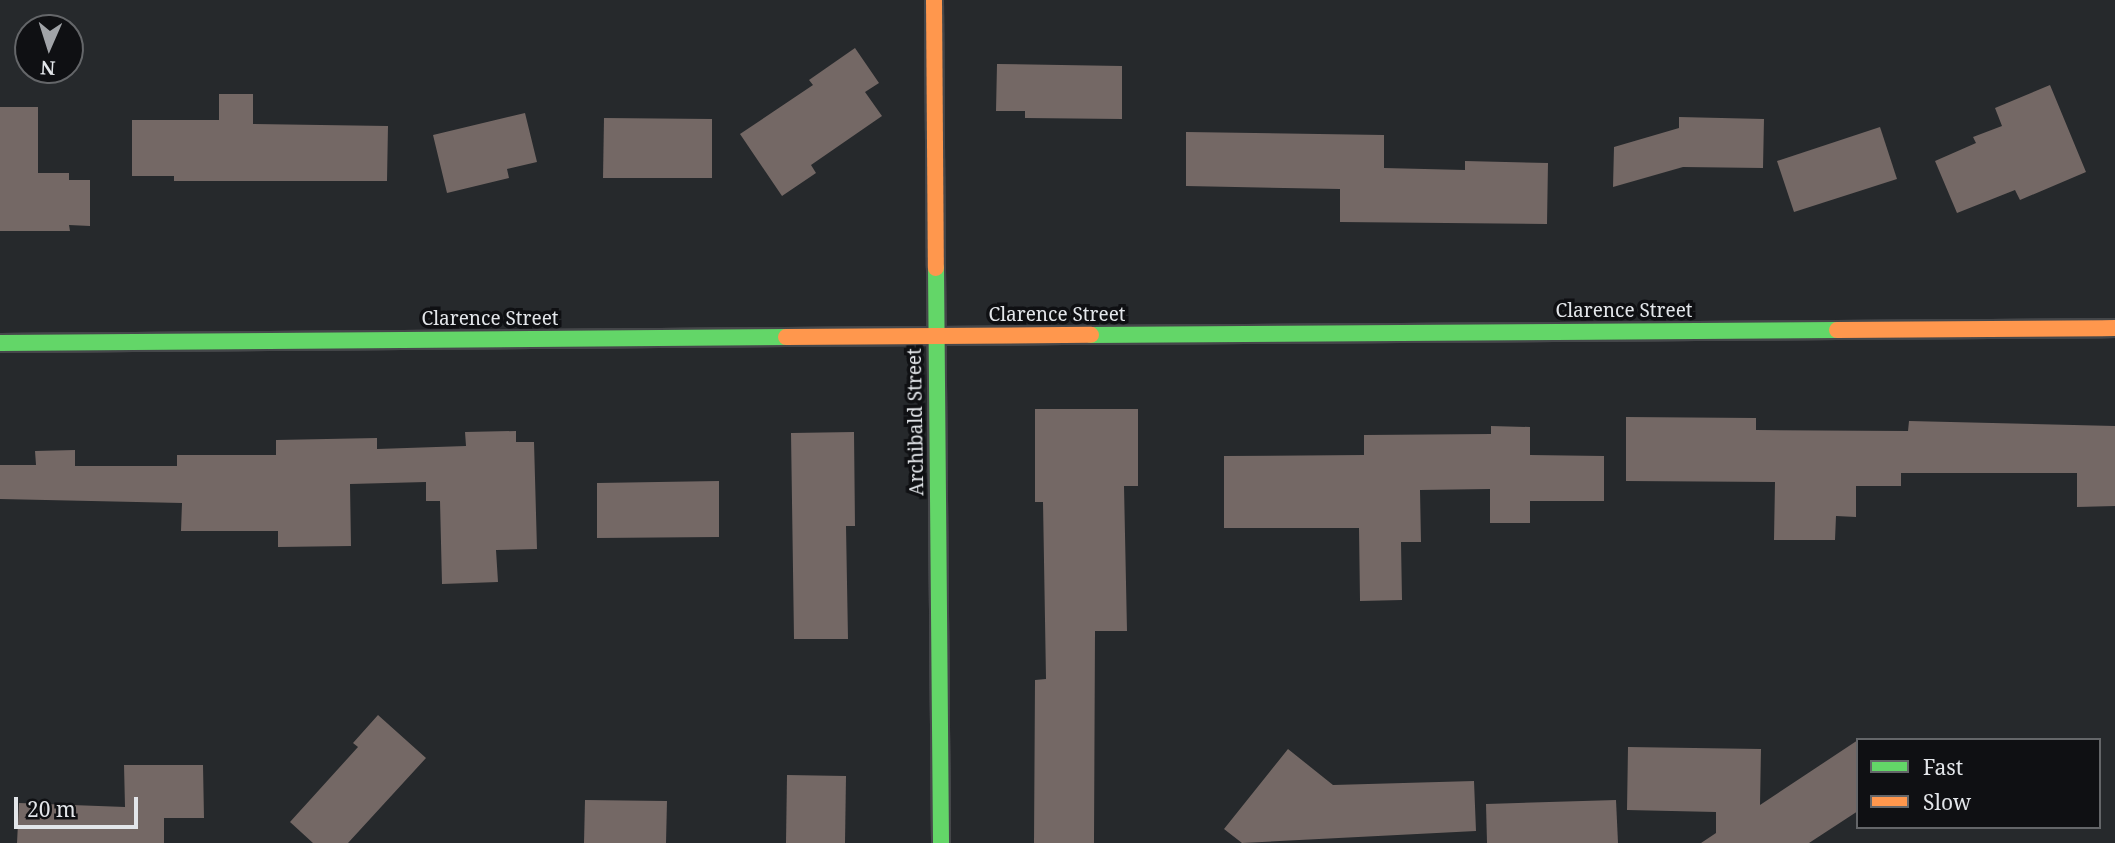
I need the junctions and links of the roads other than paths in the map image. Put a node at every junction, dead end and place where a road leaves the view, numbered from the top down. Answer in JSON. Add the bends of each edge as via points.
{"nodes":[{"id":1,"x":934,"y":0,"type":"edge"},
{"id":2,"x":2115,"y":328,"type":"edge"},
{"id":3,"x":936,"y":337,"type":"junction"},
{"id":4,"x":0,"y":343,"type":"edge"},
{"id":5,"x":941,"y":843,"type":"edge"}],
"edges":[{"from":1,"to":3,"type":"street","name":"Archibald Street"},
{"from":2,"to":3,"type":"street","name":"Clarence Street"},
{"from":3,"to":4,"type":"street","name":"Clarence Street"},
{"from":3,"to":5,"type":"street","name":"Archibald Street"}]}
